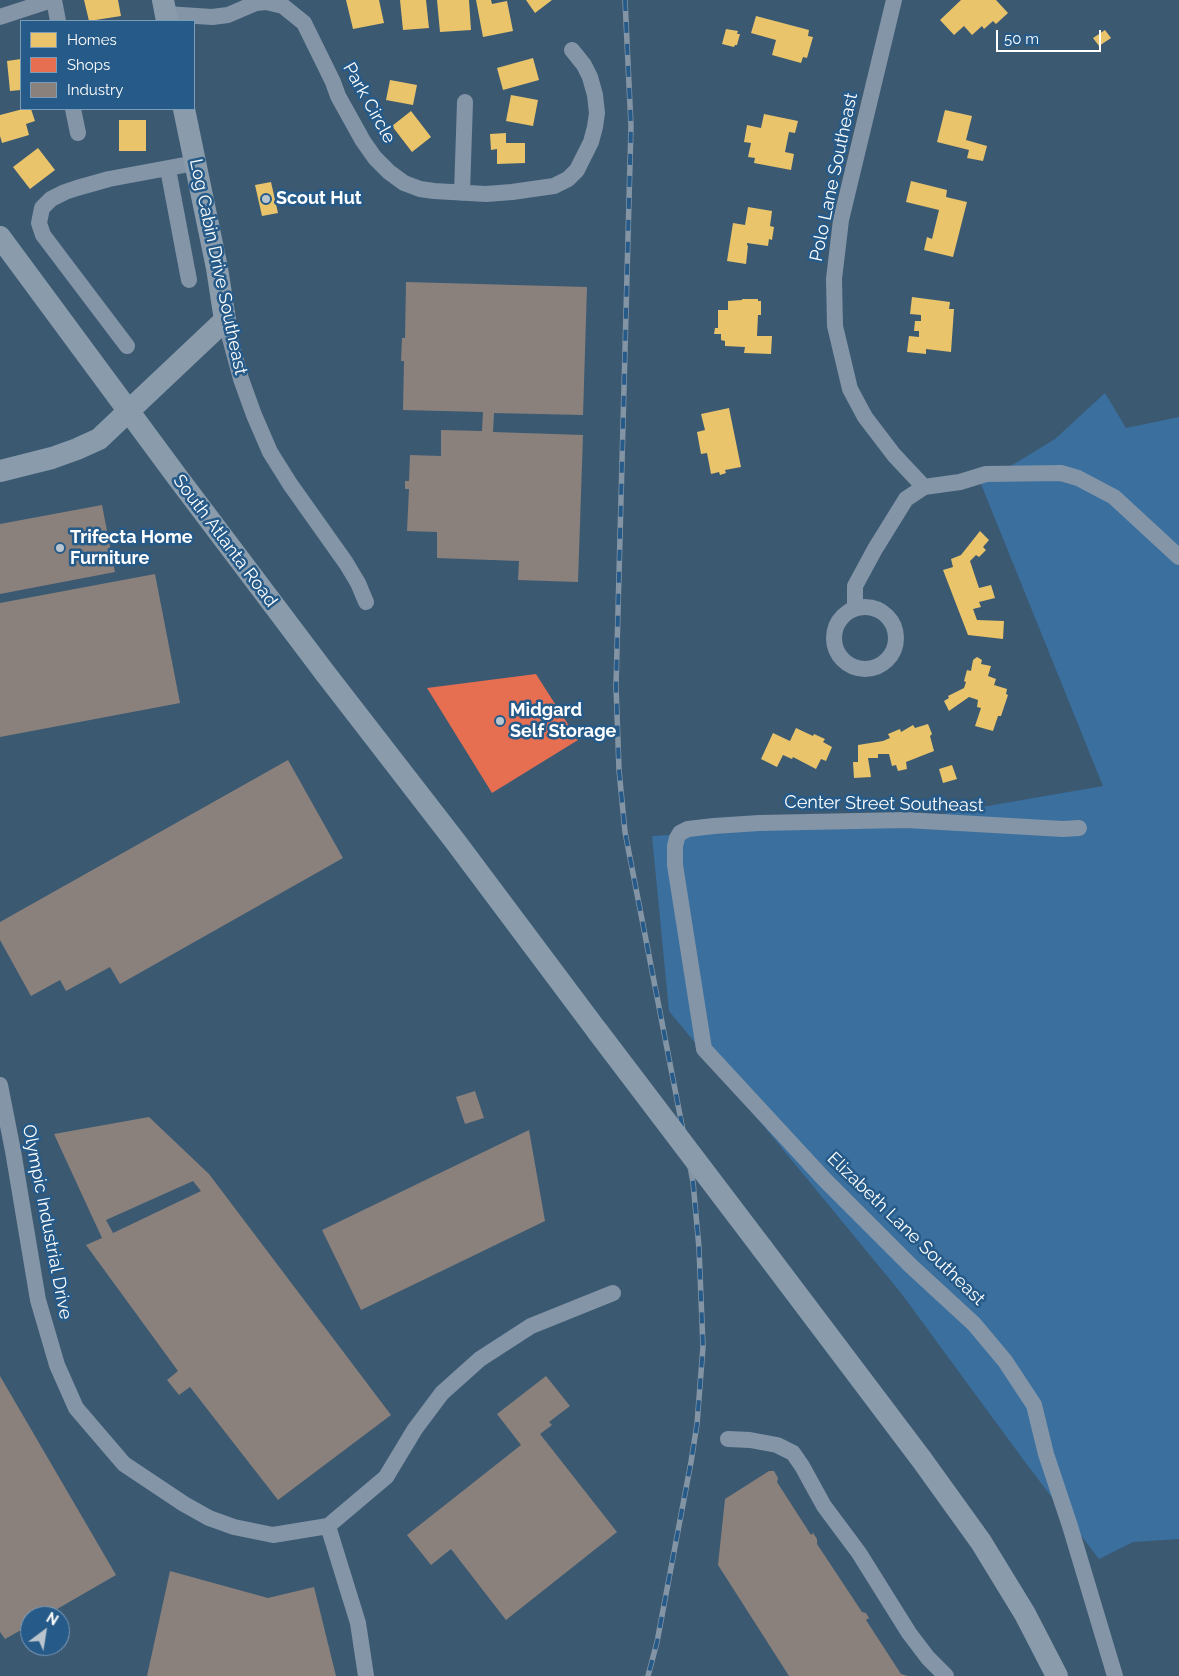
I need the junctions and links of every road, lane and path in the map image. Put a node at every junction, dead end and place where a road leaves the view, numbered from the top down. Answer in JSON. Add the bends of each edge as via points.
{"nodes":[{"id":1,"x":53,"y":0,"type":"edge"},
{"id":2,"x":894,"y":0,"type":"edge"},
{"id":3,"x":165,"y":12,"type":"edge"},
{"id":4,"x":0,"y":16,"type":"edge"},
{"id":5,"x":58,"y":20,"type":"edge"},
{"id":6,"x":572,"y":50,"type":"dead end"},
{"id":7,"x":465,"y":102,"type":"dead end"},
{"id":8,"x":73,"y":110,"type":"edge"},
{"id":9,"x":184,"y":110,"type":"edge"},
{"id":10,"x":78,"y":133,"type":"dead end"},
{"id":11,"x":195,"y":163,"type":"junction"},
{"id":12,"x":168,"y":169,"type":"junction"},
{"id":13,"x":462,"y":193,"type":"junction"},
{"id":14,"x":0,"y":237,"type":"edge"},
{"id":15,"x":189,"y":280,"type":"dead end"},
{"id":16,"x":225,"y":320,"type":"junction"},
{"id":17,"x":127,"y":346,"type":"dead end"},
{"id":18,"x":128,"y":411,"type":"junction"},
{"id":19,"x":0,"y":471,"type":"edge"},
{"id":20,"x":924,"y":487,"type":"junction"},
{"id":21,"x":1179,"y":556,"type":"edge"},
{"id":22,"x":366,"y":602,"type":"dead end"},
{"id":23,"x":855,"y":608,"type":"dead end"},
{"id":24,"x":1079,"y":828,"type":"dead end"},
{"id":25,"x":688,"y":829,"type":"joint"},
{"id":26,"x":0,"y":1085,"type":"edge"},
{"id":27,"x":613,"y":1293,"type":"dead end"},
{"id":28,"x":728,"y":1439,"type":"dead end"},
{"id":29,"x":328,"y":1526,"type":"junction"},
{"id":30,"x":366,"y":1676,"type":"edge"},
{"id":31,"x":946,"y":1676,"type":"edge"},
{"id":32,"x":1057,"y":1676,"type":"edge"},
{"id":33,"x":1115,"y":1676,"type":"edge"}],
"edges":[{"from":1,"to":4,"type":"street"},
{"from":1,"to":5,"type":"street"},
{"from":2,"to":20,"type":"street","name":"Polo Lane Southeast","via":[[841,220],[834,279],[835,326],[850,389],[865,417]]},
{"from":3,"to":13,"type":"street","name":"Park Circle","via":[[212,17],[228,15],[256,3],[283,6],[304,23],[338,96],[374,158],[404,182],[420,189]]},
{"from":6,"to":13,"type":"street","name":"Park Circle","via":[[590,77],[596,112],[596,127],[577,170],[554,186],[486,194]]},
{"from":7,"to":13,"type":"street"},
{"from":8,"to":10,"type":"street"},
{"from":9,"to":11,"type":"main road","name":"Log Cabin Drive Southeast"},
{"from":11,"to":12,"type":"street"},
{"from":11,"to":16,"type":"main road","name":"Log Cabin Drive Southeast"},
{"from":12,"to":15,"type":"street"},
{"from":12,"to":17,"type":"street","via":[[77,188],[51,199],[42,208],[39,223],[44,235]]},
{"from":14,"to":18,"type":"main road","name":"South Atlanta Road"},
{"from":16,"to":18,"type":"main road"},
{"from":16,"to":22,"type":"street","name":"Log Cabin Drive Southeast","via":[[241,379],[270,452],[346,563]]},
{"from":18,"to":19,"type":"main road","via":[[99,439],[77,450]]},
{"from":18,"to":32,"type":"main road","name":"South Atlanta Road","bridge":true,"via":[[916,1452],[981,1542],[1025,1614]]},
{"from":20,"to":21,"type":"street","via":[[986,474],[1061,472],[1114,498]]},
{"from":20,"to":23,"type":"street","via":[[906,499],[875,549],[855,586]]},
{"from":24,"to":25,"type":"street","name":"Center Street Southeast","via":[[906,820],[759,823]]},
{"from":25,"to":33,"type":"street","name":"Elizabeth Lane Southeast","via":[[676,838],[675,865],[704,1049],[825,1180],[974,1324],[1010,1368],[1034,1405],[1046,1454]]},
{"from":26,"to":29,"type":"street","name":"Olympic Industrial Drive","via":[[38,1300],[56,1365],[76,1408],[124,1464],[171,1497],[209,1518],[242,1530],[273,1535]]},
{"from":27,"to":29,"type":"street","via":[[532,1326],[480,1359],[442,1393],[386,1477]]},
{"from":28,"to":31,"type":"street","via":[[777,1445],[793,1452],[824,1506],[859,1553],[909,1633]]},
{"from":29,"to":30,"type":"street","via":[[358,1623]]}]}
